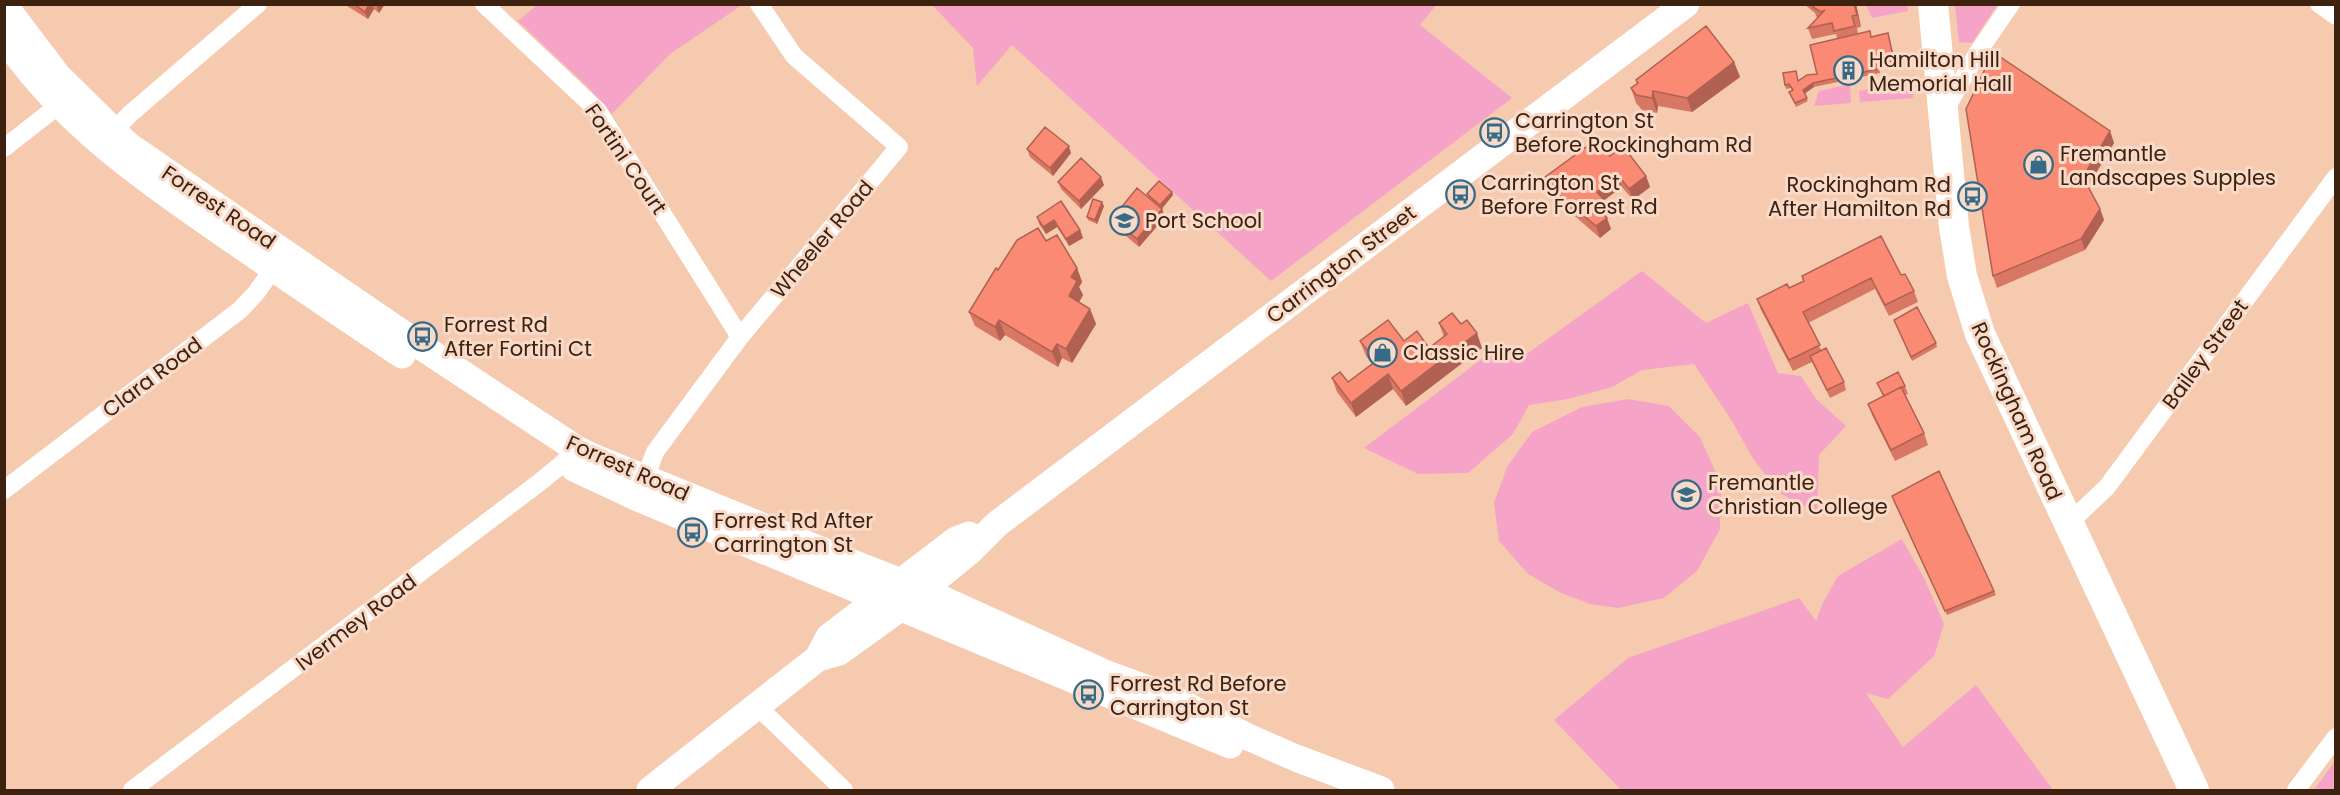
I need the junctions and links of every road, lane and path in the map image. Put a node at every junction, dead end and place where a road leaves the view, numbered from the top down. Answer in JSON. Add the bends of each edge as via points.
{"nodes":[{"id":1,"x":258,"y":4,"type":"edge"},
{"id":2,"x":484,"y":4,"type":"edge"},
{"id":3,"x":759,"y":4,"type":"edge"},
{"id":4,"x":1686,"y":4,"type":"edge"},
{"id":5,"x":1933,"y":4,"type":"edge"},
{"id":6,"x":2010,"y":4,"type":"edge"},
{"id":7,"x":2319,"y":4,"type":"edge"},
{"id":8,"x":4,"y":5,"type":"edge"},
{"id":9,"x":2336,"y":16,"type":"edge"},
{"id":10,"x":4,"y":38,"type":"edge"},
{"id":11,"x":66,"y":100,"type":"junction"},
{"id":12,"x":1942,"y":114,"type":"junction"},
{"id":13,"x":107,"y":138,"type":"junction"},
{"id":14,"x":4,"y":148,"type":"edge"},
{"id":15,"x":2336,"y":177,"type":"edge"},
{"id":16,"x":279,"y":260,"type":"junction"},
{"id":17,"x":741,"y":337,"type":"junction"},
{"id":18,"x":569,"y":455,"type":"junction"},
{"id":19,"x":641,"y":488,"type":"junction"},
{"id":20,"x":4,"y":490,"type":"edge"},
{"id":21,"x":2068,"y":524,"type":"junction"},
{"id":22,"x":912,"y":586,"type":"junction"},
{"id":23,"x":889,"y":603,"type":"junction"},
{"id":24,"x":758,"y":706,"type":"junction"},
{"id":25,"x":2336,"y":736,"type":"edge"},
{"id":26,"x":132,"y":790,"type":"edge"},
{"id":27,"x":650,"y":790,"type":"edge"},
{"id":28,"x":844,"y":790,"type":"edge"},
{"id":29,"x":1341,"y":790,"type":"edge"},
{"id":30,"x":1381,"y":790,"type":"edge"},
{"id":31,"x":2194,"y":790,"type":"edge"},
{"id":32,"x":2296,"y":790,"type":"edge"}],
"edges":[{"from":1,"to":13,"type":"street"},
{"from":2,"to":17,"type":"street","name":"Fortini Court","via":[[598,111]]},
{"from":3,"to":17,"type":"street","name":"Wheeler Road","via":[[794,56],[898,147]]},
{"from":4,"to":22,"type":"main road","name":"Carrington Street","via":[[997,524],[956,540]]},
{"from":5,"to":12,"type":"main road","name":"Rockingham Road"},
{"from":6,"to":12,"type":"street"},
{"from":7,"to":9,"type":"street"},
{"from":8,"to":11,"type":"main road","name":"Forrest Road"},
{"from":10,"to":11,"type":"main road","name":"Forrest Road","via":[[21,62]]},
{"from":11,"to":13,"type":"main road","name":"Forrest Road"},
{"from":11,"to":14,"type":"street"},
{"from":12,"to":21,"type":"main road","name":"Rockingham Road","via":[[1954,227],[1965,285],[1980,334]]},
{"from":13,"to":16,"type":"main road","name":"Forrest Road","via":[[169,196]]},
{"from":15,"to":21,"type":"street","name":"Bailey Street","via":[[2107,487]]},
{"from":16,"to":18,"type":"main road","name":"Forrest Road"},
{"from":16,"to":20,"type":"street","name":"Clara Road","via":[[240,310]]},
{"from":17,"to":19,"type":"street","name":"Wheeler Road","via":[[655,452]]},
{"from":18,"to":19,"type":"main road","name":"Forrest Road"},
{"from":18,"to":26,"type":"street","name":"Ivermey Road","via":[[540,482]]},
{"from":19,"to":22,"type":"main road","name":"Forrest Road"},
{"from":19,"to":23,"type":"main road","name":"Forrest Road"},
{"from":21,"to":31,"type":"main road","name":"Rockingham Road"},
{"from":22,"to":23,"type":"main road","name":"Carrington Street"},
{"from":22,"to":30,"type":"main road","name":"Forrest Road","via":[[1107,674],[1170,697],[1296,758]]},
{"from":23,"to":24,"type":"main road","name":"Carrington Street","via":[[828,637],[818,658]]},
{"from":23,"to":29,"type":"main road","name":"Forrest Road"},
{"from":24,"to":27,"type":"main road","name":"Carrington Street"},
{"from":24,"to":28,"type":"street"},
{"from":25,"to":32,"type":"street"}]}
